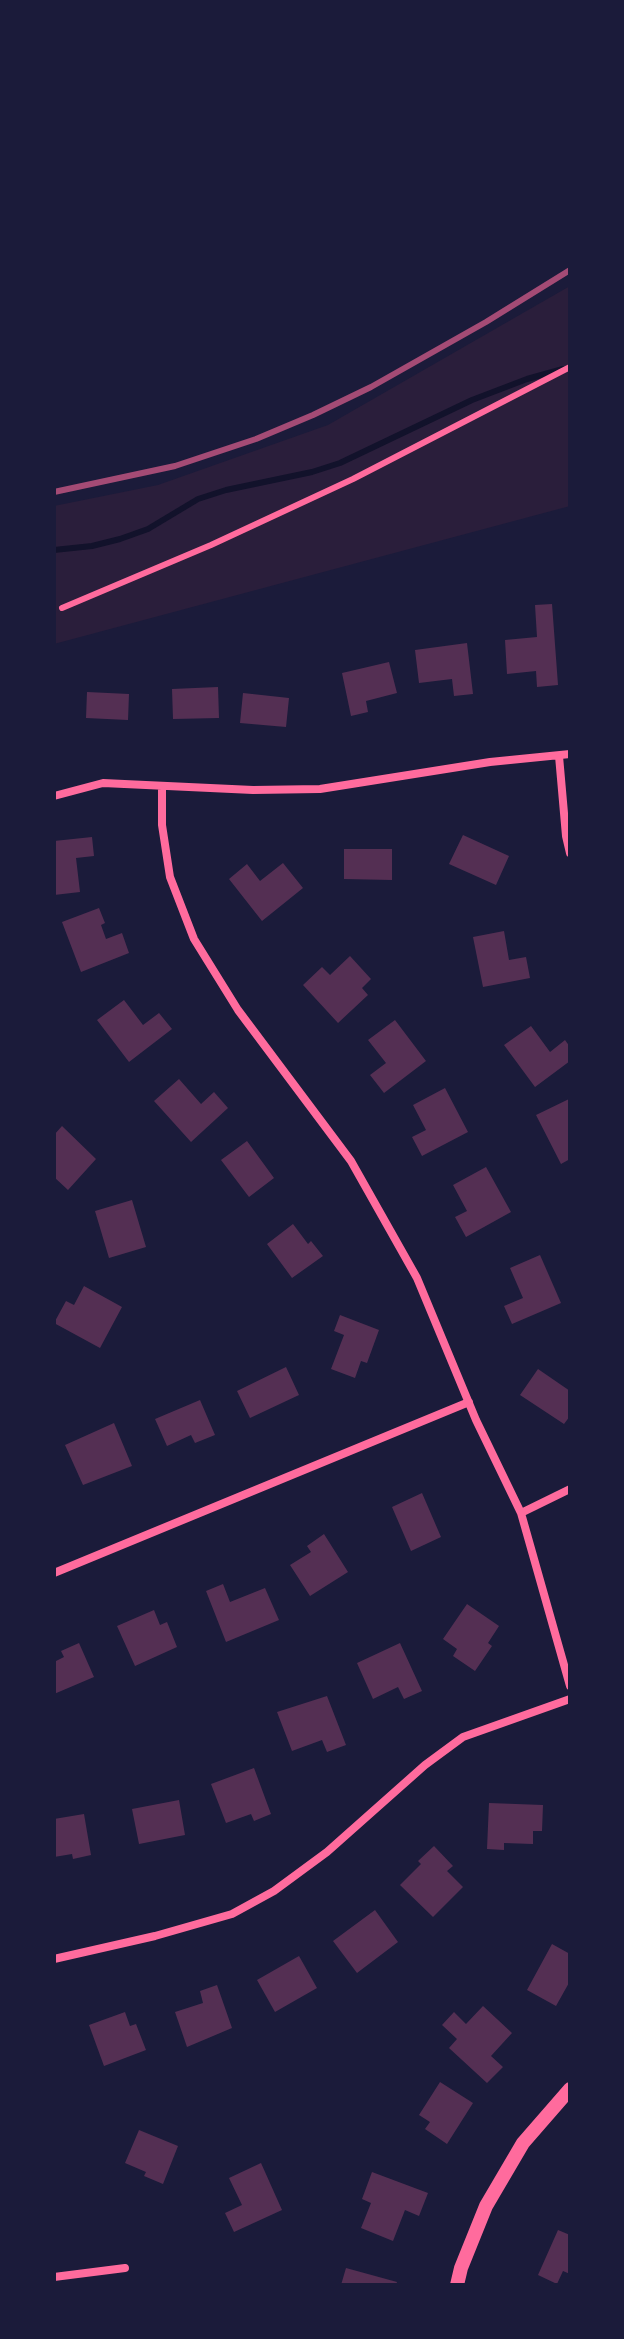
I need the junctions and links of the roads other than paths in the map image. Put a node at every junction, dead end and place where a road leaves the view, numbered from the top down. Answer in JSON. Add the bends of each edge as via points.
{"nodes":[{"id":1,"x":570,"y":367,"type":"edge"},
{"id":2,"x":62,"y":608,"type":"dead end"},
{"id":3,"x":570,"y":754,"type":"edge"},
{"id":4,"x":559,"y":756,"type":"junction"},
{"id":5,"x":162,"y":786,"type":"junction"},
{"id":6,"x":54,"y":796,"type":"edge"},
{"id":7,"x":570,"y":853,"type":"edge"},
{"id":8,"x":469,"y":1402,"type":"junction"},
{"id":9,"x":570,"y":1489,"type":"edge"},
{"id":10,"x":521,"y":1513,"type":"junction"},
{"id":11,"x":54,"y":1573,"type":"edge"},
{"id":12,"x":570,"y":1686,"type":"edge"},
{"id":13,"x":570,"y":1699,"type":"edge"},
{"id":14,"x":54,"y":1959,"type":"edge"},
{"id":15,"x":570,"y":2089,"type":"edge"},
{"id":16,"x":125,"y":2268,"type":"dead end"},
{"id":17,"x":54,"y":2277,"type":"edge"},
{"id":18,"x":457,"y":2285,"type":"edge"}],
"edges":[{"from":1,"to":2,"type":"lane","via":[[353,479]]},
{"from":3,"to":4,"type":"street"},
{"from":4,"to":5,"type":"street","via":[[320,789]]},
{"from":4,"to":7,"type":"street"},
{"from":5,"to":6,"type":"street","via":[[103,783]]},
{"from":5,"to":8,"type":"street","via":[[170,877],[194,939],[238,1010],[351,1161],[417,1278]]},
{"from":8,"to":10,"type":"street"},
{"from":8,"to":11,"type":"street"},
{"from":9,"to":10,"type":"street"},
{"from":10,"to":12,"type":"street"},
{"from":13,"to":14,"type":"street","via":[[463,1737],[327,1852],[232,1914]]},
{"from":15,"to":18,"type":"street","via":[[523,2143],[486,2206]]},
{"from":16,"to":17,"type":"street"}]}
